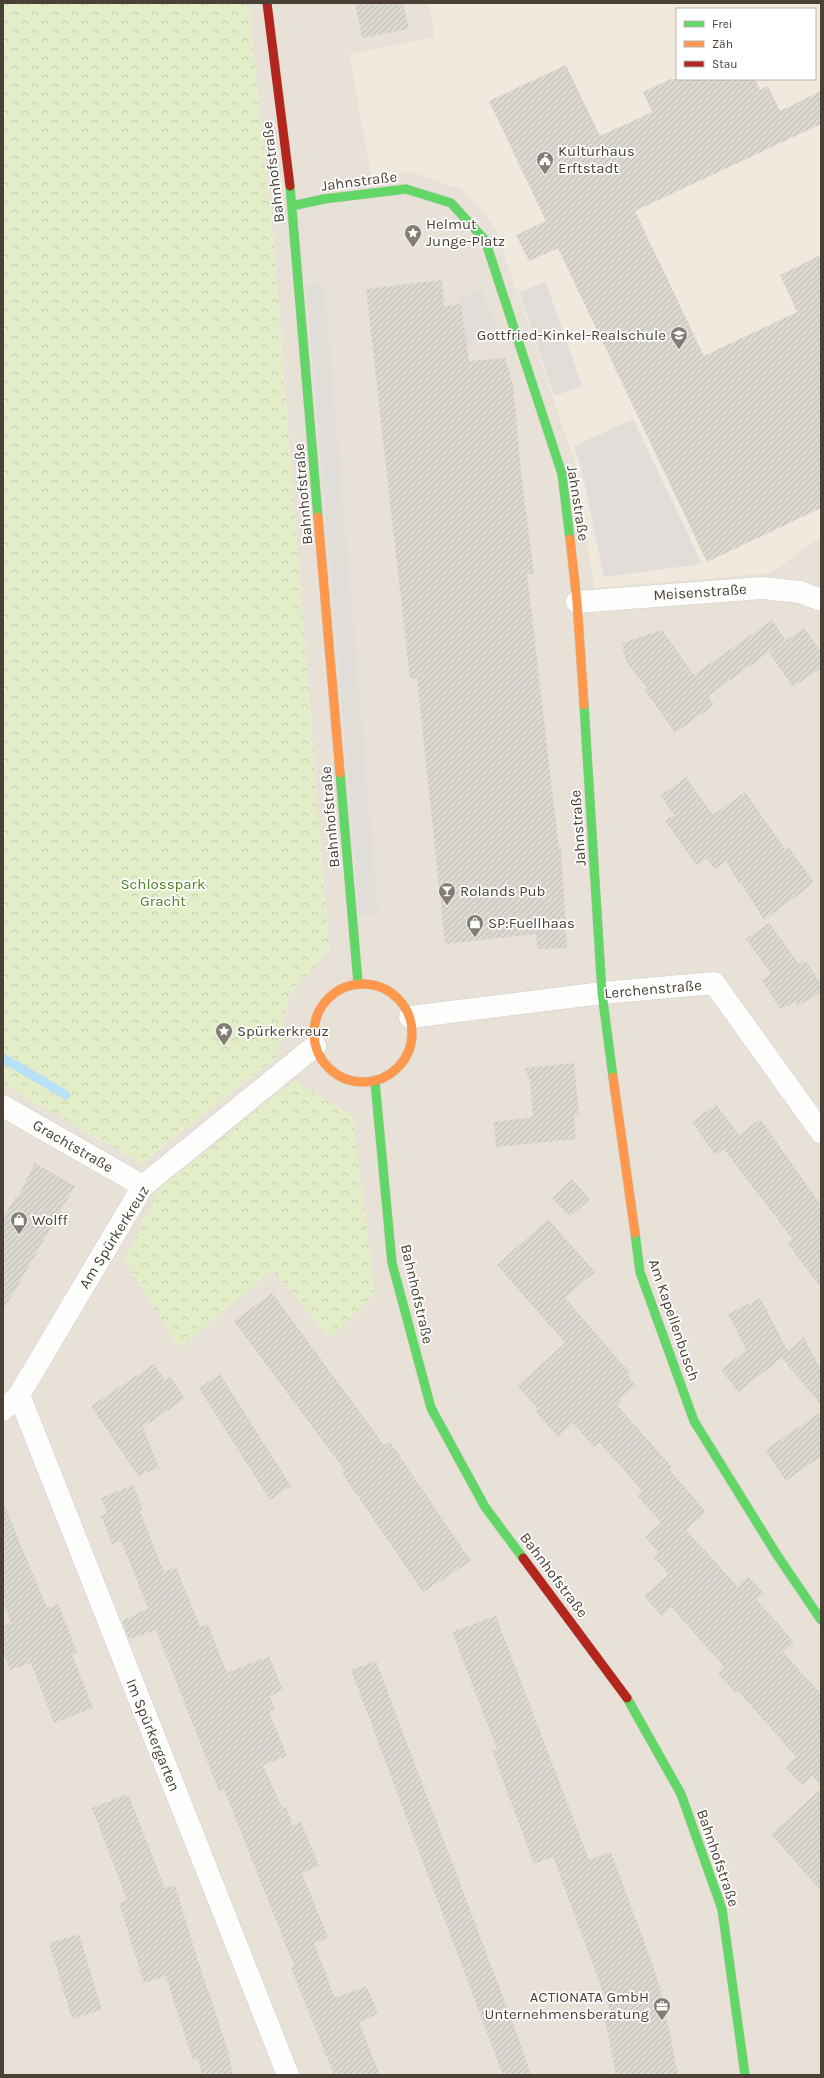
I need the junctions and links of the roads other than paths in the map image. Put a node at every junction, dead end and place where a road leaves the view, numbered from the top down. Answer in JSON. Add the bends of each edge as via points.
{"nodes":[{"id":1,"x":267,"y":3,"type":"edge"},
{"id":2,"x":292,"y":206,"type":"junction"},
{"id":3,"x":821,"y":600,"type":"edge"},
{"id":4,"x":577,"y":602,"type":"junction"},
{"id":5,"x":358,"y":984,"type":"junction"},
{"id":6,"x":602,"y":993,"type":"junction"},
{"id":7,"x":410,"y":1017,"type":"junction"},
{"id":8,"x":315,"y":1046,"type":"junction"},
{"id":9,"x":375,"y":1082,"type":"junction"},
{"id":10,"x":3,"y":1106,"type":"edge"},
{"id":11,"x":821,"y":1132,"type":"edge"},
{"id":12,"x":143,"y":1186,"type":"junction"},
{"id":13,"x":11,"y":1391,"type":"edge"},
{"id":14,"x":3,"y":1410,"type":"edge"},
{"id":15,"x":821,"y":1620,"type":"edge"},
{"id":16,"x":288,"y":2075,"type":"edge"},
{"id":17,"x":745,"y":2075,"type":"edge"}],
"edges":[{"from":1,"to":2,"type":"street","name":"Bahnhofstraße"},
{"from":2,"to":4,"type":"street","name":"Jahnstraße","via":[[324,199],[406,189],[451,203],[485,240],[562,474]]},
{"from":2,"to":5,"type":"street","name":"Bahnhofstraße"},
{"from":3,"to":4,"type":"street","name":"Meisenstraße","via":[[800,592],[762,588]]},
{"from":4,"to":6,"type":"street","name":"Jahnstraße"},
{"from":5,"to":7,"type":"street","via":[[381,987],[400,1000]]},
{"from":5,"to":8,"type":"street","via":[[339,989],[320,1008],[313,1030]]},
{"from":6,"to":7,"type":"street","name":"Lerchenstraße"},
{"from":6,"to":11,"type":"street","name":"Lerchenstraße","via":[[714,984]]},
{"from":6,"to":15,"type":"street","name":"Am Kapellenbusch","via":[[640,1272],[694,1421],[777,1555]]},
{"from":7,"to":9,"type":"street","via":[[412,1040],[407,1057],[392,1073]]},
{"from":8,"to":9,"type":"street","via":[[330,1071],[355,1082]]},
{"from":8,"to":12,"type":"street","name":"Am Spürkerkreuz"},
{"from":9,"to":17,"type":"street","name":"Bahnhofstraße","via":[[392,1263],[431,1408],[485,1507],[625,1695],[681,1794],[722,1909]]},
{"from":10,"to":12,"type":"street","name":"Grachtstraße"},
{"from":12,"to":13,"type":"street","name":"Am Spürkerkreuz"},
{"from":13,"to":14,"type":"street","name":"Am Spürkerkreuz"},
{"from":13,"to":16,"type":"street","name":"Im Spürkergarten"}]}
